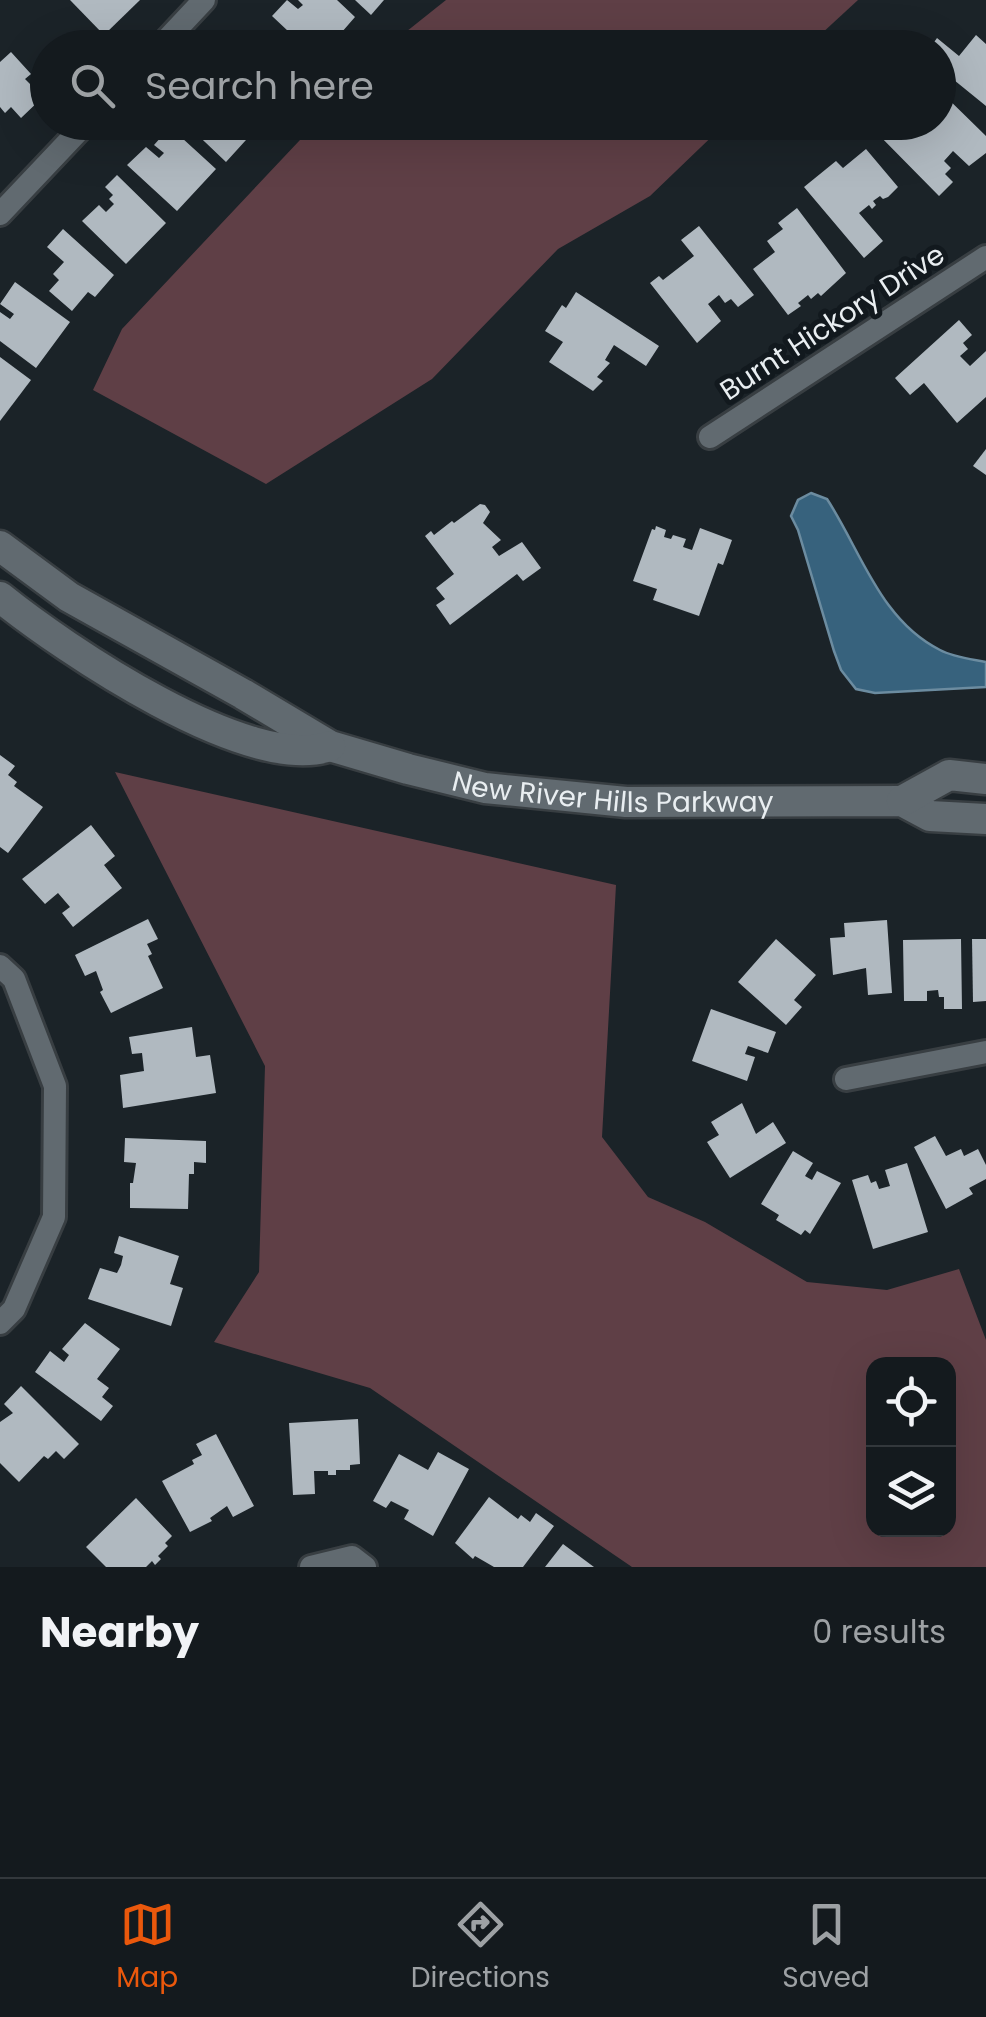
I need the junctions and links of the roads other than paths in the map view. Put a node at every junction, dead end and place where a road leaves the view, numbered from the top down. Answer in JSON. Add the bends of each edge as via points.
{"nodes":[{"id":1,"x":204,"y":0,"type":"edge"},
{"id":2,"x":176,"y":30,"type":"edge"},
{"id":3,"x":68,"y":140,"type":"edge"},
{"id":4,"x":2,"y":206,"type":"edge"},
{"id":5,"x":985,"y":259,"type":"edge"},
{"id":6,"x":710,"y":437,"type":"dead end"},
{"id":7,"x":0,"y":546,"type":"edge"},
{"id":8,"x":0,"y":597,"type":"edge"},
{"id":9,"x":330,"y":746,"type":"junction"},
{"id":10,"x":986,"y":779,"type":"edge"},
{"id":11,"x":902,"y":801,"type":"junction"},
{"id":12,"x":986,"y":820,"type":"edge"},
{"id":13,"x":0,"y":966,"type":"edge"},
{"id":14,"x":986,"y":1052,"type":"edge"},
{"id":15,"x":846,"y":1078,"type":"dead end"},
{"id":16,"x":0,"y":1323,"type":"edge"},
{"id":17,"x":311,"y":1567,"type":"edge"},
{"id":18,"x":365,"y":1567,"type":"edge"}],
"edges":[{"from":1,"to":2,"type":"street"},
{"from":3,"to":4,"type":"street"},
{"from":5,"to":6,"type":"street","name":"Burnt Hickory Drive"},
{"from":7,"to":9,"type":"street","name":"New River Hills Parkway","via":[[68,596]]},
{"from":8,"to":9,"type":"street","name":"New River Hills Parkway","via":[[171,708],[281,750]]},
{"from":9,"to":11,"type":"street","name":"New River Hills Parkway","via":[[485,788],[555,797]]},
{"from":10,"to":11,"type":"street","name":"New River Hills Parkway","via":[[949,775]]},
{"from":11,"to":12,"type":"street","name":"New River Hills Parkway","via":[[930,816]]},
{"from":13,"to":16,"type":"street","via":[[14,979],[55,1086],[55,1105],[54,1217],[14,1309]]},
{"from":14,"to":15,"type":"street"},
{"from":17,"to":18,"type":"street","via":[[352,1557]]}]}
